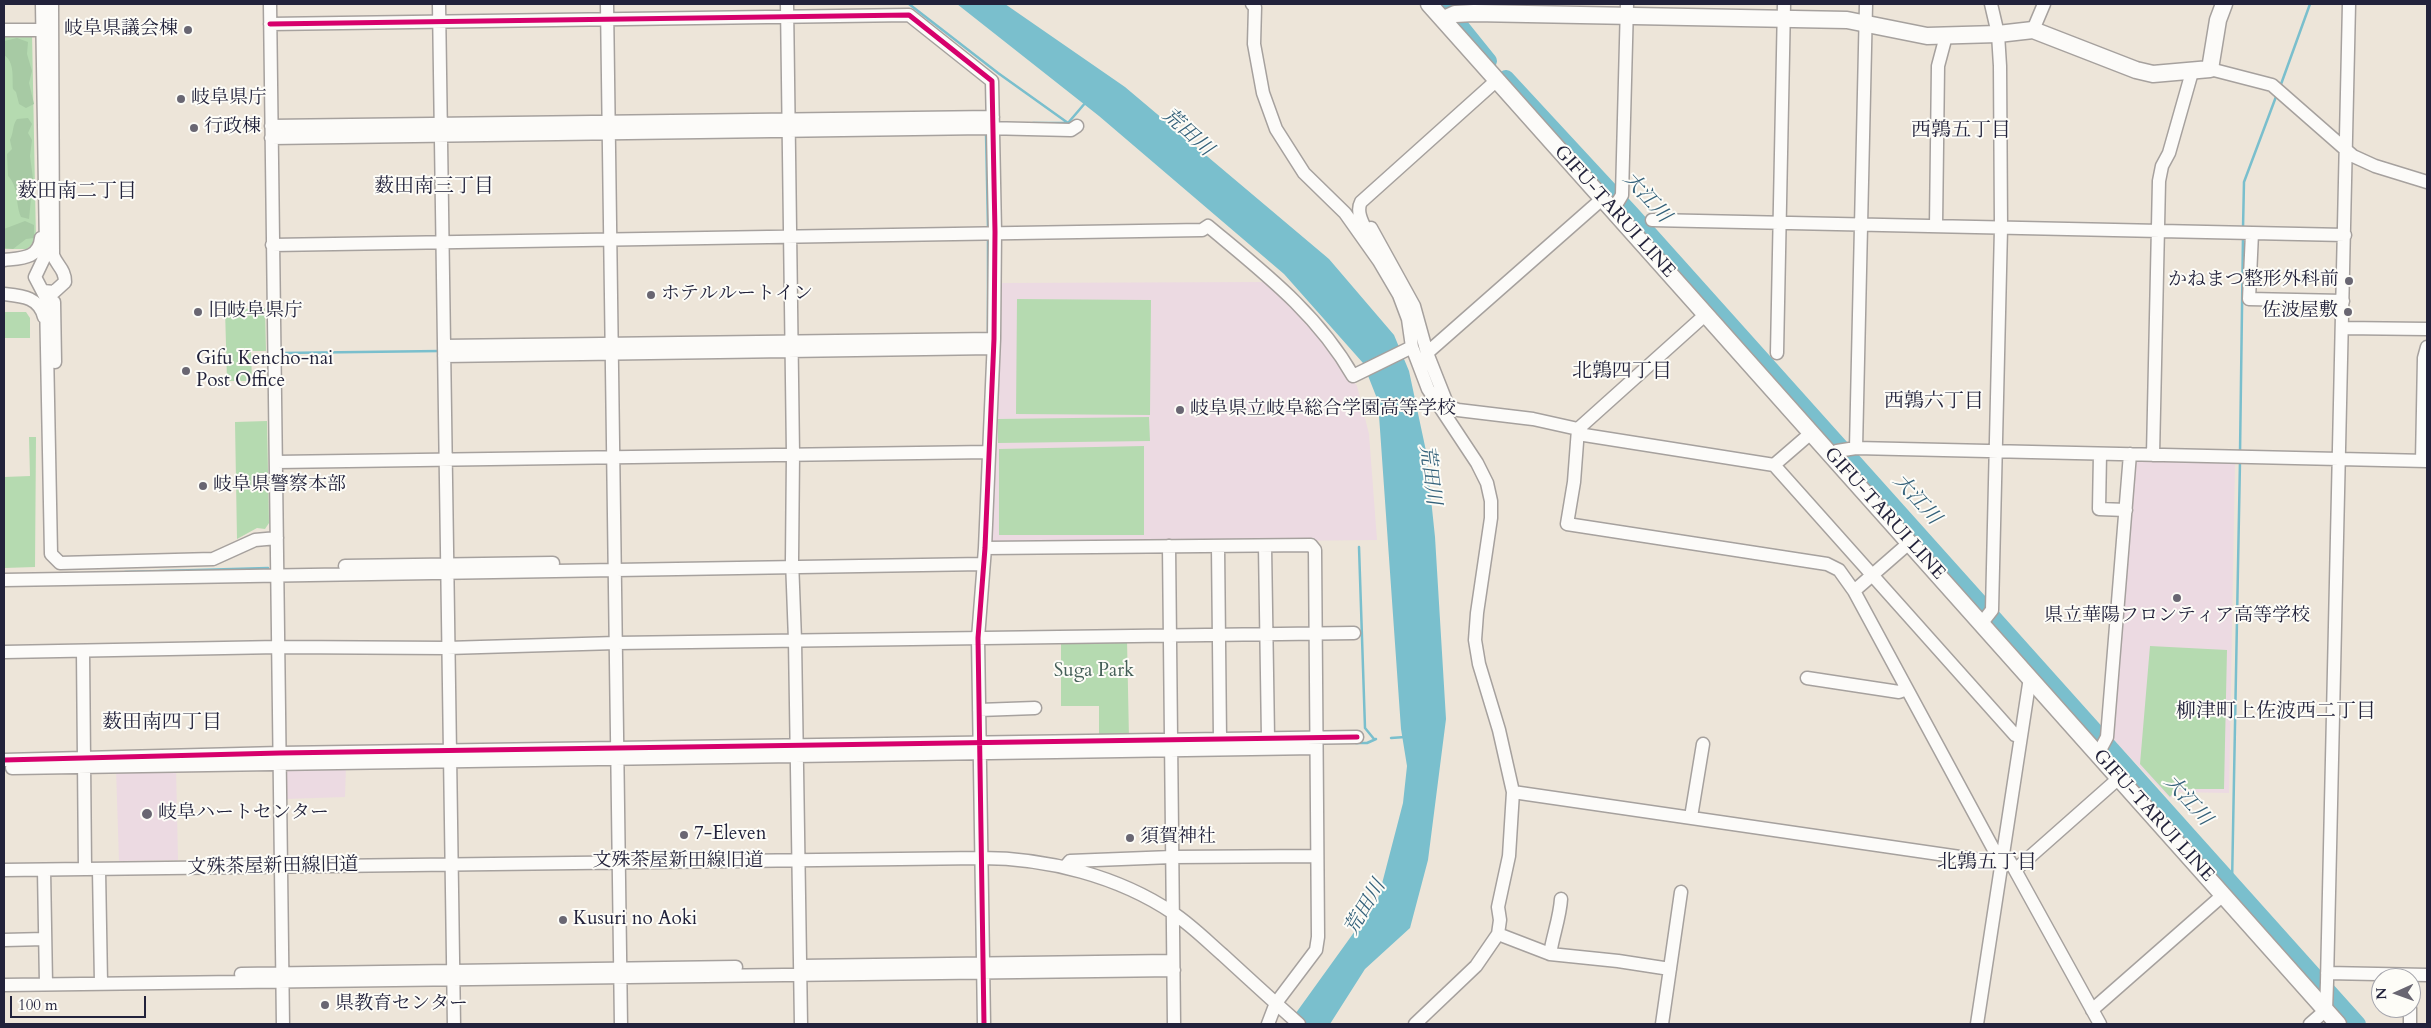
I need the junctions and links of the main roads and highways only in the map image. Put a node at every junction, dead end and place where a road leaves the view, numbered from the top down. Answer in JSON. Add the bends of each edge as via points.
{"nodes":[{"id":1,"x":1429,"y":4,"type":"edge"},
{"id":2,"x":2224,"y":4,"type":"edge"},
{"id":3,"x":1474,"y":8,"type":"edge"},
{"id":4,"x":1627,"y":10,"type":"edge"},
{"id":5,"x":1783,"y":11,"type":"edge"},
{"id":6,"x":1449,"y":16,"type":"junction"},
{"id":7,"x":2338,"y":1024,"type":"edge"}],
"edges":[{"from":1,"to":6,"type":"main road","name":"GIFU-TARUI LINE"},
{"from":2,"to":5,"type":"main road","via":[[2210,69],[2153,74],[2121,66],[2033,30],[1927,36]]},
{"from":3,"to":4,"type":"main road"},
{"from":3,"to":6,"type":"main road"},
{"from":4,"to":5,"type":"main road"},
{"from":6,"to":7,"type":"main road","name":"GIFU-TARUI LINE","via":[[1497,80],[1613,202],[1704,315],[1811,432],[1842,451],[1909,543],[1987,618],[2031,679],[2102,748],[2120,778],[2223,895],[2326,1004]]}]}
